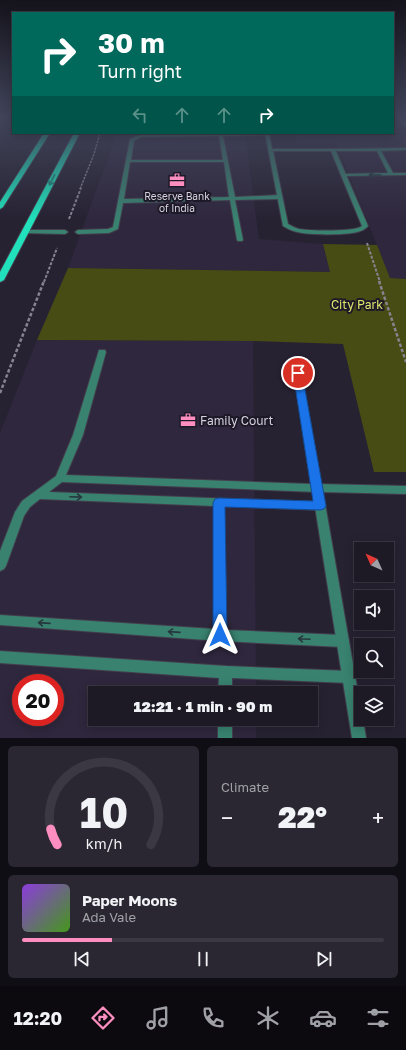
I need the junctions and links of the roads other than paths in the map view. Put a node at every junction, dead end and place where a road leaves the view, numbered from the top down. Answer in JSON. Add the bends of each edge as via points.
{"nodes":[{"id":1,"x":35,"y":151,"type":"edge"},
{"id":2,"x":67,"y":151,"type":"edge"},
{"id":3,"x":130,"y":151,"type":"edge"},
{"id":4,"x":224,"y":151,"type":"edge"},
{"id":5,"x":270,"y":151,"type":"edge"},
{"id":6,"x":334,"y":151,"type":"edge"},
{"id":7,"x":379,"y":151,"type":"edge"},
{"id":8,"x":128,"y":161,"type":"junction"},
{"id":9,"x":225,"y":161,"type":"junction"},
{"id":10,"x":392,"y":174,"type":"junction"},
{"id":11,"x":406,"y":174,"type":"edge"},
{"id":12,"x":343,"y":175,"type":"junction"},
{"id":13,"x":279,"y":197,"type":"junction"},
{"id":14,"x":232,"y":198,"type":"junction"},
{"id":15,"x":121,"y":201,"type":"junction"},
{"id":16,"x":0,"y":207,"type":"edge"},
{"id":17,"x":25,"y":232,"type":"junction"},
{"id":18,"x":65,"y":232,"type":"road end"},
{"id":19,"x":78,"y":232,"type":"dead end"},
{"id":20,"x":240,"y":240,"type":"dead end"},
{"id":21,"x":0,"y":280,"type":"edge"},
{"id":22,"x":102,"y":352,"type":"dead end"},
{"id":23,"x":298,"y":373,"type":"dead end"},
{"id":24,"x":60,"y":478,"type":"junction"},
{"id":25,"x":317,"y":488,"type":"junction"},
{"id":26,"x":406,"y":490,"type":"edge"},
{"id":27,"x":37,"y":495,"type":"junction"},
{"id":28,"x":219,"y":503,"type":"junction"},
{"id":29,"x":320,"y":506,"type":"junction"},
{"id":30,"x":0,"y":566,"type":"edge"},
{"id":31,"x":0,"y":620,"type":"edge"},
{"id":32,"x":220,"y":635,"type":"junction"},
{"id":33,"x":343,"y":641,"type":"junction"},
{"id":34,"x":0,"y":656,"type":"edge"},
{"id":35,"x":226,"y":672,"type":"junction"},
{"id":36,"x":349,"y":677,"type":"junction"},
{"id":37,"x":225,"y":686,"type":"edge"},
{"id":38,"x":225,"y":726,"type":"edge"},
{"id":39,"x":224,"y":738,"type":"edge"},
{"id":40,"x":360,"y":738,"type":"edge"}],
"edges":[{"from":1,"to":16,"type":"main road"},
{"from":2,"to":17,"type":"main road","one_way":true},
{"from":3,"to":8,"type":"street"},
{"from":4,"to":9,"type":"street"},
{"from":5,"to":13,"type":"street"},
{"from":6,"to":12,"type":"street"},
{"from":7,"to":10,"type":"street"},
{"from":8,"to":9,"type":"street"},
{"from":8,"to":15,"type":"street"},
{"from":9,"to":14,"type":"street"},
{"from":10,"to":11,"type":"street"},
{"from":10,"to":12,"type":"street","one_way":true},
{"from":12,"to":13,"type":"street","via":[[365,226],[362,230],[290,230],[285,225]]},
{"from":13,"to":14,"type":"street"},
{"from":14,"to":15,"type":"street"},
{"from":14,"to":20,"type":"street"},
{"from":15,"to":19,"type":"street","via":[[116,228],[108,231]]},
{"from":17,"to":18,"type":"street"},
{"from":17,"to":21,"type":"main road"},
{"from":22,"to":24,"type":"street","via":[[78,435]]},
{"from":23,"to":25,"type":"street"},
{"from":24,"to":25,"type":"street"},
{"from":24,"to":27,"type":"street"},
{"from":25,"to":26,"type":"street"},
{"from":25,"to":29,"type":"street"},
{"from":27,"to":28,"type":"street","one_way":true},
{"from":27,"to":30,"type":"street","via":[[26,504],[19,515]]},
{"from":28,"to":29,"type":"street"},
{"from":28,"to":32,"type":"street"},
{"from":29,"to":33,"type":"street"},
{"from":32,"to":31,"type":"street","one_way":true},
{"from":33,"to":32,"type":"street","one_way":true},
{"from":33,"to":36,"type":"street"},
{"from":34,"to":35,"type":"street"},
{"from":35,"to":36,"type":"street"},
{"from":35,"to":37,"type":"street"},
{"from":36,"to":40,"type":"street"},
{"from":38,"to":39,"type":"street"}]}
